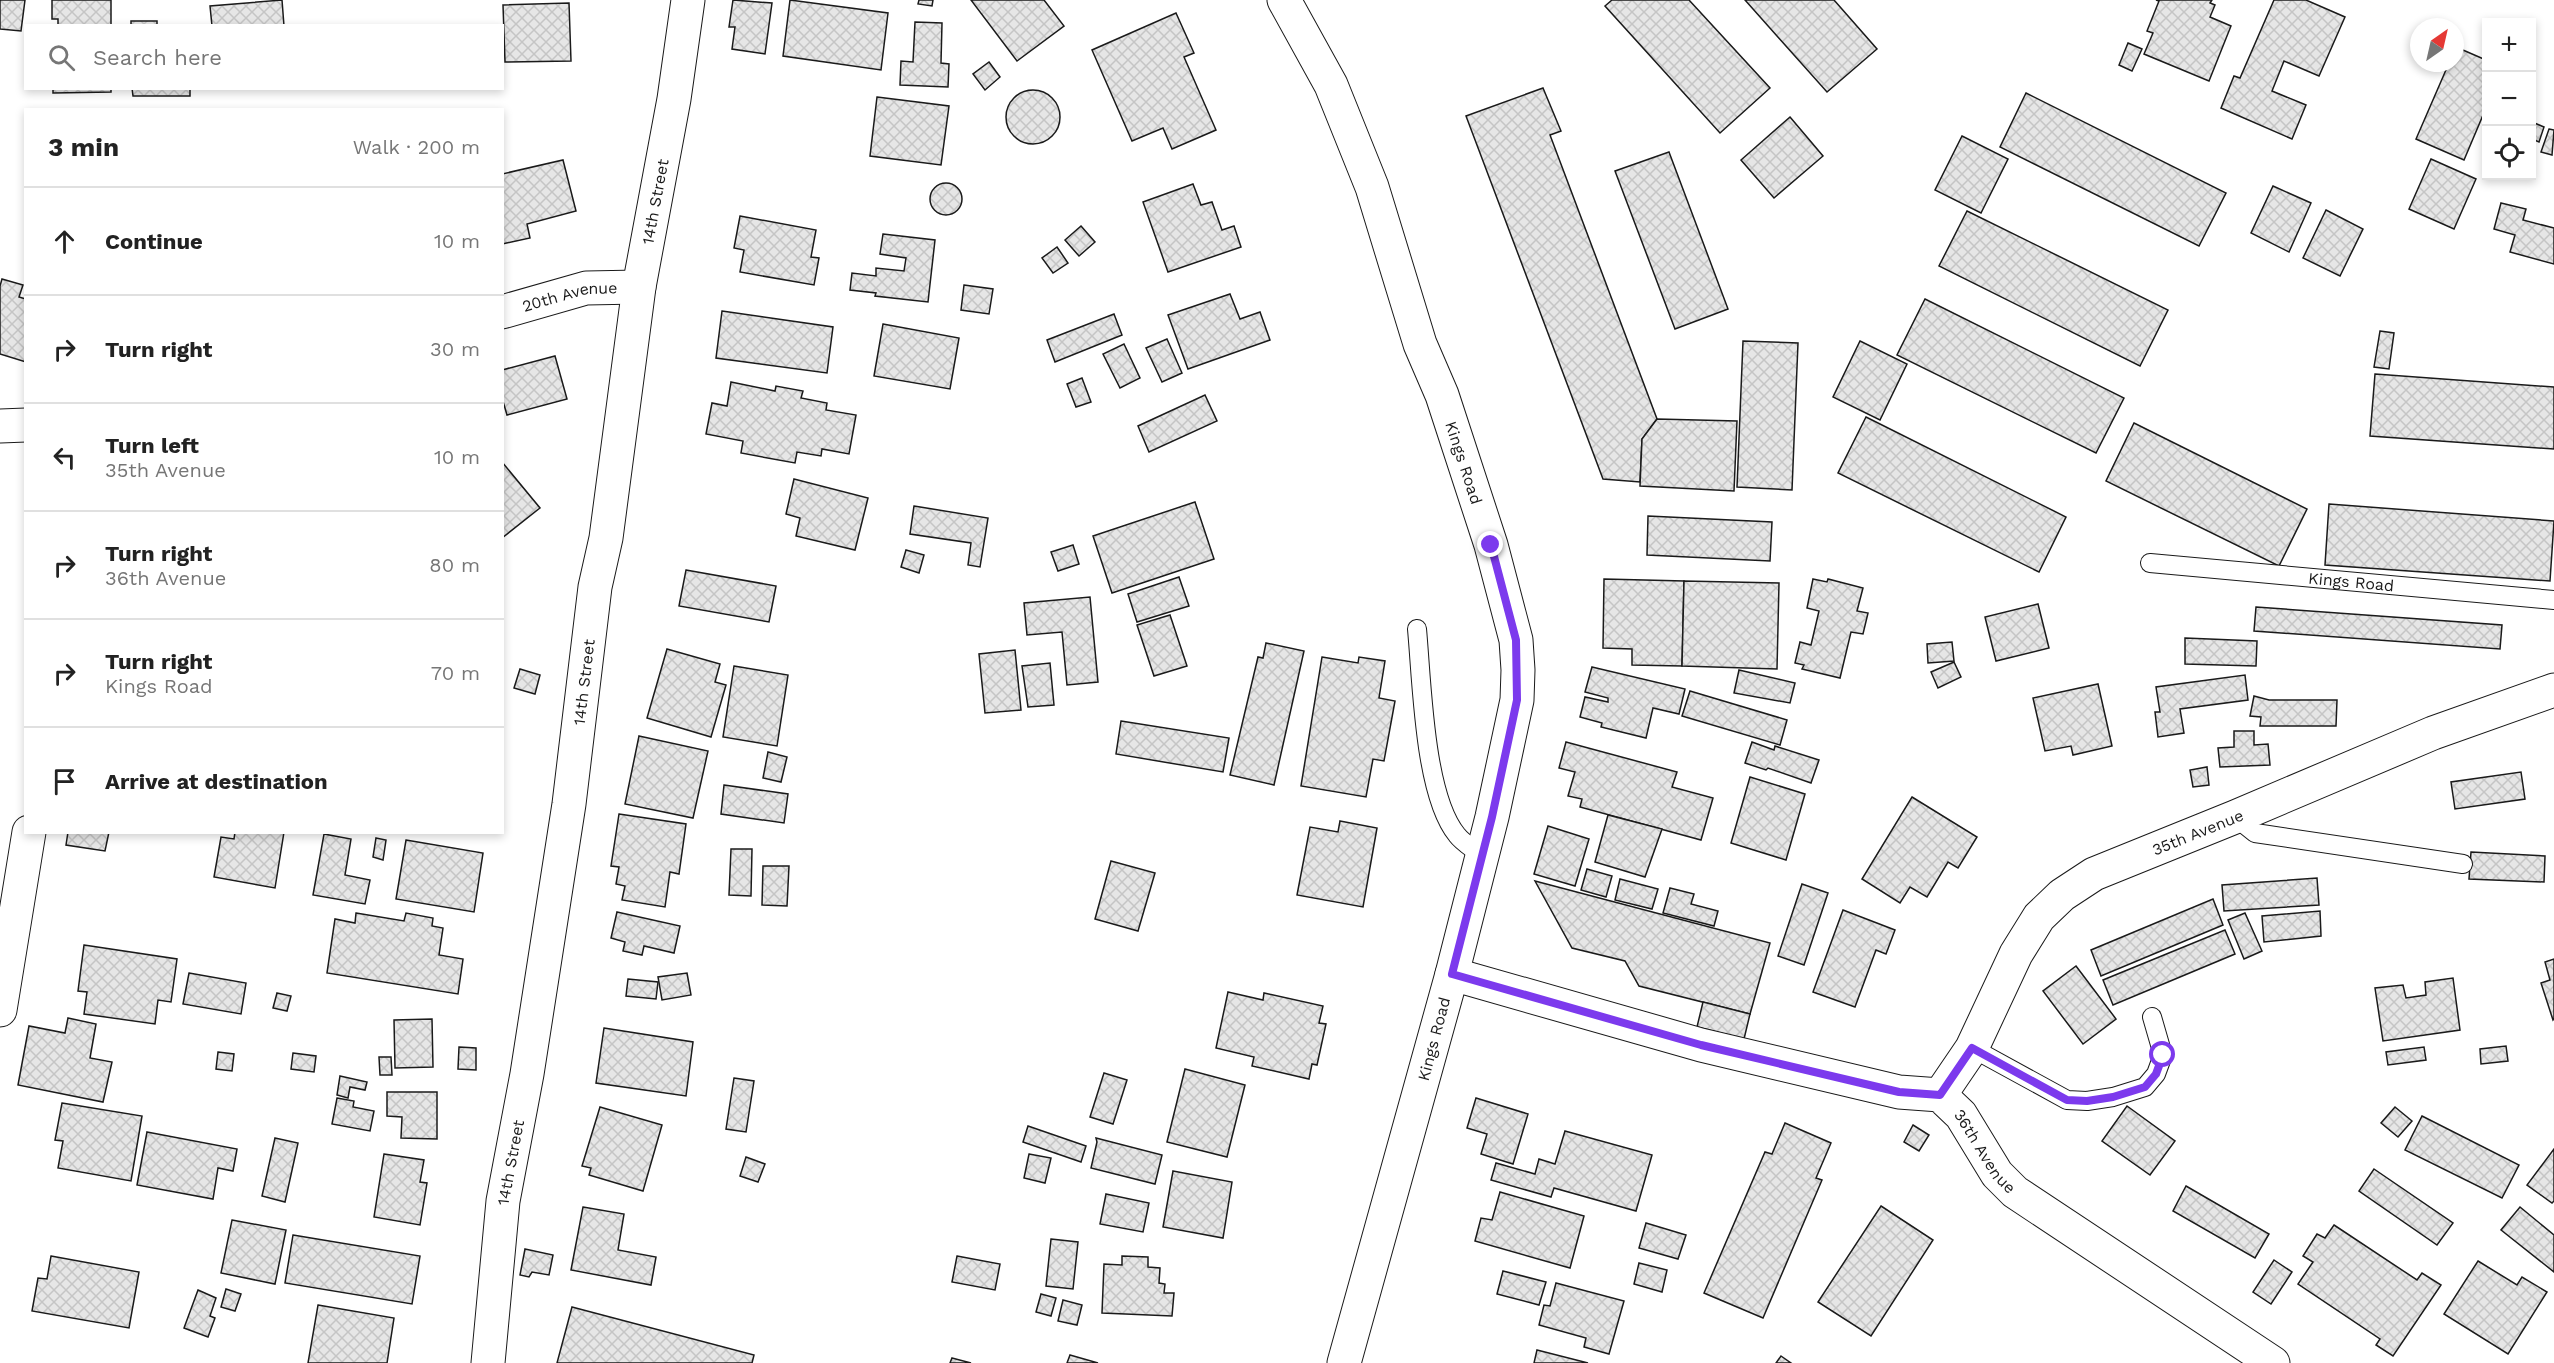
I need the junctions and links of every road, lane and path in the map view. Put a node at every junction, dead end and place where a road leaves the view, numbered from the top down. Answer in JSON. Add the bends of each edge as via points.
{"nodes":[{"id":1,"x":688,"y":0,"type":"edge"},
{"id":2,"x":1284,"y":0,"type":"edge"},
{"id":3,"x":639,"y":287,"type":"junction"},
{"id":4,"x":504,"y":311,"type":"edge"},
{"id":5,"x":24,"y":425,"type":"edge"},
{"id":6,"x":0,"y":426,"type":"edge"},
{"id":7,"x":2150,"y":563,"type":"dead end"},
{"id":8,"x":2554,"y":600,"type":"edge"},
{"id":9,"x":1417,"y":629,"type":"dead end"},
{"id":10,"x":2554,"y":690,"type":"edge"},
{"id":11,"x":2235,"y":817,"type":"junction"},
{"id":12,"x":29,"y":834,"type":"edge"},
{"id":13,"x":1482,"y":856,"type":"junction"},
{"id":14,"x":2463,"y":864,"type":"dead end"},
{"id":15,"x":1452,"y":974,"type":"junction"},
{"id":16,"x":0,"y":1010,"type":"edge"},
{"id":17,"x":2152,"y":1017,"type":"dead end"},
{"id":18,"x":1972,"y":1048,"type":"junction"},
{"id":19,"x":1940,"y":1095,"type":"junction"},
{"id":20,"x":488,"y":1363,"type":"edge"},
{"id":21,"x":1344,"y":1363,"type":"edge"},
{"id":22,"x":2273,"y":1363,"type":"edge"}],
"edges":[{"from":1,"to":3,"type":"street","name":"14th Street"},
{"from":2,"to":13,"type":"street","name":"Kings Road","via":[[1331,85],[1372,187],[1420,344],[1442,395],[1491,545],[1516,640],[1517,700]]},
{"from":3,"to":4,"type":"street","name":"20th Avenue","via":[[586,288]]},
{"from":3,"to":20,"type":"street","name":"14th Street","via":[[606,538],[595,588],[569,804],[503,1201]]},
{"from":5,"to":6,"type":"street"},
{"from":7,"to":8,"type":"lane","name":"Kings Road"},
{"from":9,"to":13,"type":"lane","via":[[1427,742],[1440,803],[1457,836]]},
{"from":10,"to":11,"type":"street","name":"35th Avenue","via":[[2433,733]]},
{"from":11,"to":14,"type":"lane","via":[[2255,833]]},
{"from":11,"to":18,"type":"street","name":"35th Avenue","via":[[2094,874],[2062,896],[2039,917],[2016,954]]},
{"from":12,"to":16,"type":"street"},
{"from":13,"to":15,"type":"street","name":"Kings Road"},
{"from":15,"to":19,"type":"street","name":"36th Avenue","via":[[1701,1045],[1899,1092]]},
{"from":15,"to":21,"type":"street","name":"Kings Road"},
{"from":17,"to":18,"type":"lane","via":[[2163,1055],[2156,1074],[2145,1087],[2113,1097],[2067,1100]]},
{"from":18,"to":19,"type":"street","name":"35th Avenue"},
{"from":19,"to":22,"type":"street","name":"36th Avenue","via":[[1961,1115],[1997,1174],[2015,1192]]}]}
